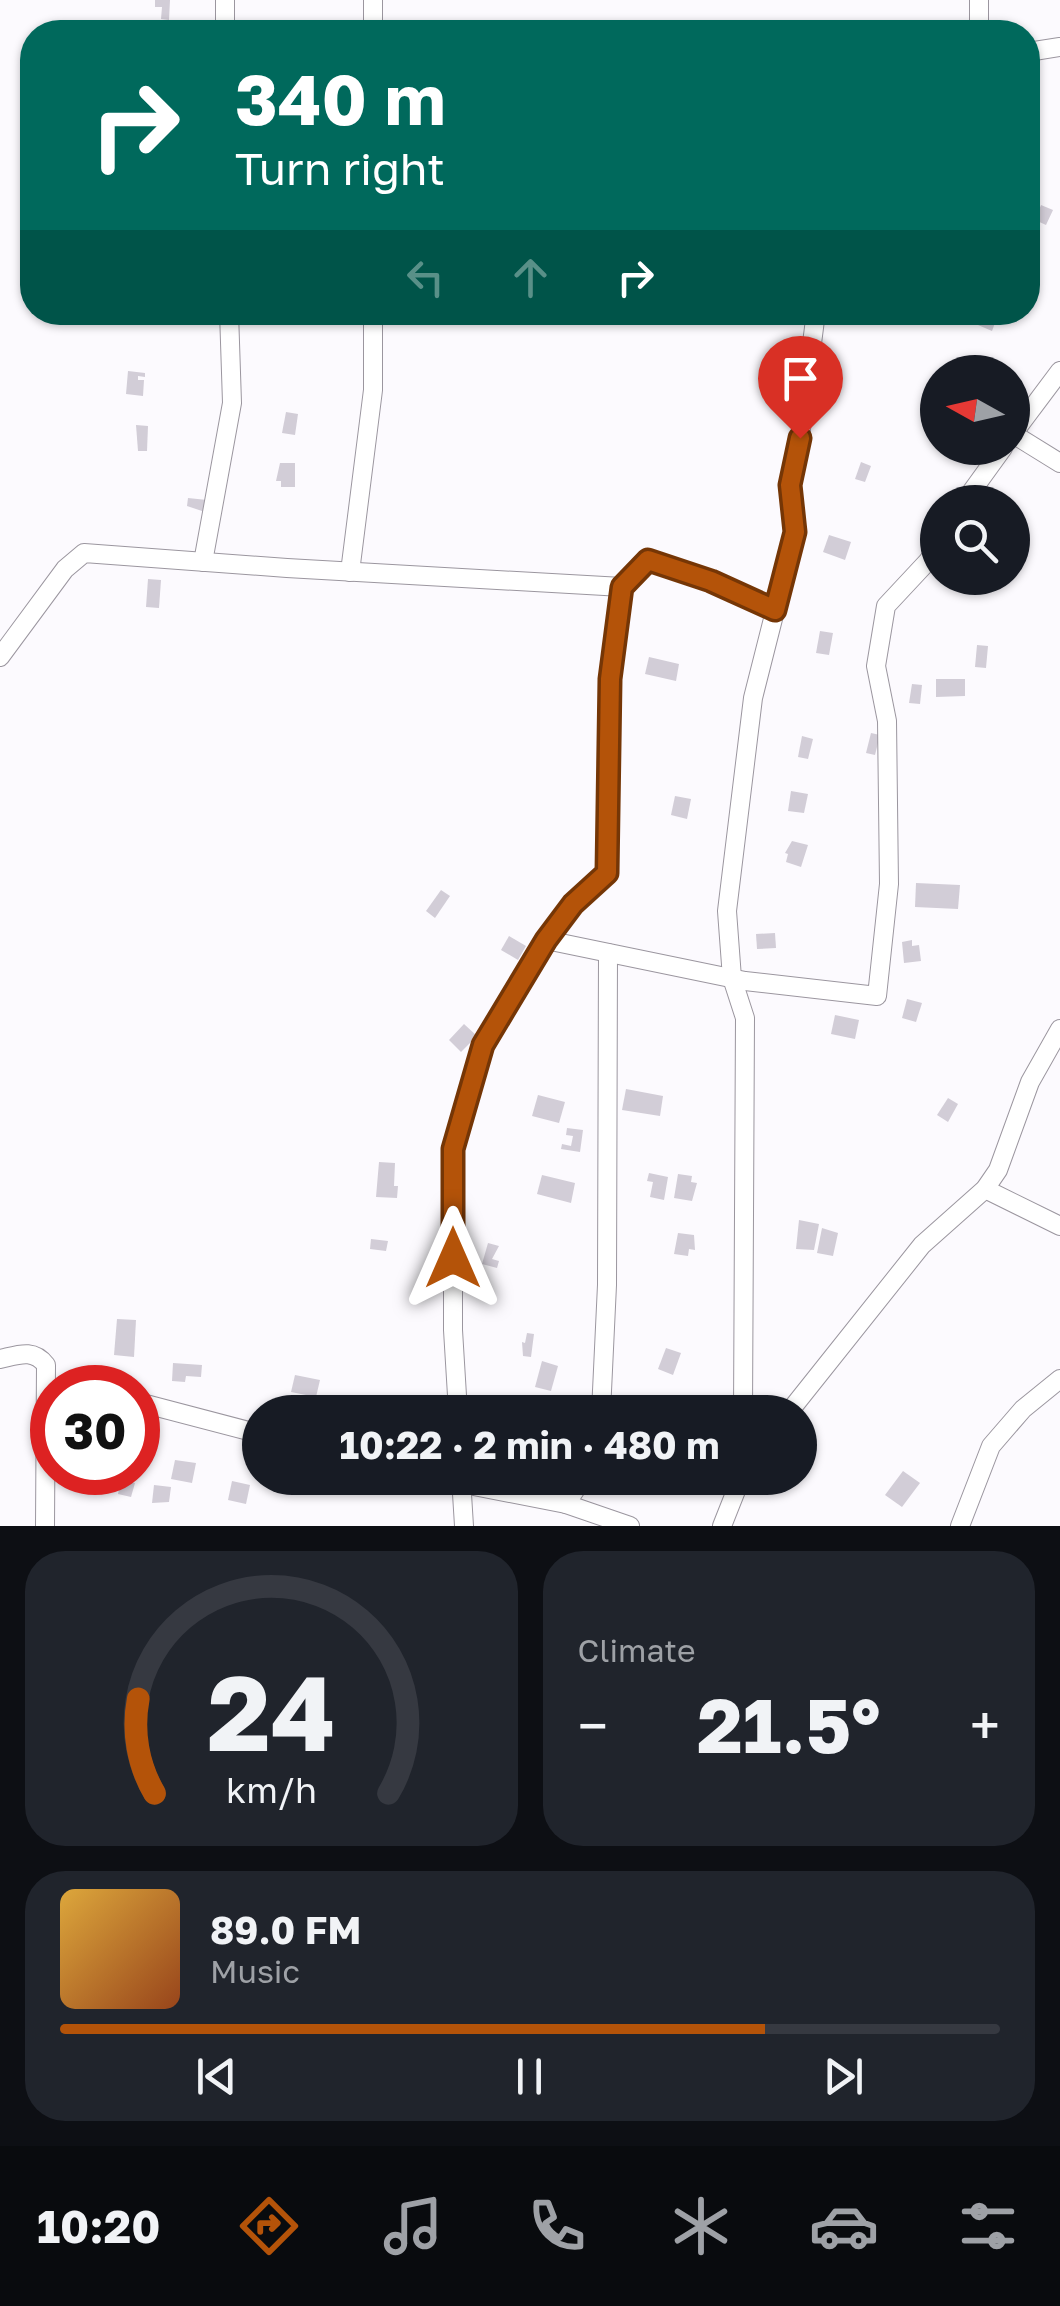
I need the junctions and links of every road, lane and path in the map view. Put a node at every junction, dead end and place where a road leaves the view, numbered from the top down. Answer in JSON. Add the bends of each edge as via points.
{"nodes":[{"id":1,"x":229,"y":325,"type":"edge"},
{"id":2,"x":373,"y":325,"type":"edge"},
{"id":3,"x":814,"y":325,"type":"edge"},
{"id":4,"x":1060,"y":371,"type":"edge"},
{"id":5,"x":1030,"y":411,"type":"edge"},
{"id":6,"x":1030,"y":444,"type":"edge"},
{"id":7,"x":1060,"y":463,"type":"edge"},
{"id":8,"x":204,"y":562,"type":"junction"},
{"id":9,"x":920,"y":570,"type":"edge"},
{"id":10,"x":350,"y":572,"type":"junction"},
{"id":11,"x":622,"y":587,"type":"junction"},
{"id":12,"x":775,"y":610,"type":"junction"},
{"id":13,"x":0,"y":658,"type":"edge"},
{"id":14,"x":546,"y":940,"type":"junction"},
{"id":15,"x":608,"y":953,"type":"junction"},
{"id":16,"x":732,"y":978,"type":"junction"},
{"id":17,"x":1060,"y":1030,"type":"edge"},
{"id":18,"x":985,"y":1189,"type":"junction"},
{"id":19,"x":1060,"y":1226,"type":"edge"},
{"id":20,"x":0,"y":1359,"type":"edge"},
{"id":21,"x":46,"y":1365,"type":"edge"},
{"id":22,"x":1060,"y":1379,"type":"edge"},
{"id":23,"x":457,"y":1395,"type":"edge"},
{"id":24,"x":602,"y":1395,"type":"edge"},
{"id":25,"x":743,"y":1395,"type":"edge"},
{"id":26,"x":803,"y":1395,"type":"edge"},
{"id":27,"x":160,"y":1408,"type":"edge"},
{"id":28,"x":242,"y":1429,"type":"edge"},
{"id":29,"x":46,"y":1495,"type":"edge"},
{"id":30,"x":462,"y":1495,"type":"edge"},
{"id":31,"x":525,"y":1495,"type":"edge"},
{"id":32,"x":572,"y":1495,"type":"edge"},
{"id":33,"x":734,"y":1495,"type":"edge"},
{"id":34,"x":566,"y":1504,"type":"junction"},
{"id":35,"x":45,"y":1526,"type":"edge"},
{"id":36,"x":464,"y":1526,"type":"edge"},
{"id":37,"x":630,"y":1526,"type":"edge"},
{"id":38,"x":722,"y":1526,"type":"edge"},
{"id":39,"x":960,"y":1526,"type":"edge"}],
"edges":[{"from":1,"to":8,"type":"street","via":[[232,403]]},
{"from":2,"to":10,"type":"street","via":[[373,390]]},
{"from":3,"to":12,"type":"street","via":[[790,485],[795,532]]},
{"from":4,"to":5,"type":"street"},
{"from":6,"to":7,"type":"street"},
{"from":8,"to":10,"type":"street"},
{"from":8,"to":13,"type":"street","via":[[84,553]]},
{"from":9,"to":16,"type":"street","via":[[886,606],[876,666],[888,721],[889,866],[877,996]]},
{"from":10,"to":11,"type":"street"},
{"from":11,"to":12,"type":"street","via":[[648,560]]},
{"from":11,"to":14,"type":"street","via":[[610,679],[607,873]]},
{"from":12,"to":16,"type":"street","via":[[753,698],[727,911]]},
{"from":14,"to":15,"type":"street"},
{"from":14,"to":23,"type":"street","via":[[483,1045],[453,1149]]},
{"from":15,"to":16,"type":"street"},
{"from":15,"to":24,"type":"street"},
{"from":16,"to":25,"type":"street","via":[[744,1018]]},
{"from":17,"to":18,"type":"street"},
{"from":18,"to":19,"type":"street"},
{"from":18,"to":26,"type":"street","via":[[922,1245]]},
{"from":20,"to":21,"type":"street","via":[[29,1353]]},
{"from":22,"to":39,"type":"street","via":[[990,1446]]},
{"from":27,"to":28,"type":"street"},
{"from":29,"to":35,"type":"street"},
{"from":30,"to":36,"type":"street"},
{"from":31,"to":34,"type":"street"},
{"from":32,"to":34,"type":"street"},
{"from":33,"to":38,"type":"street"},
{"from":34,"to":37,"type":"street"}]}
